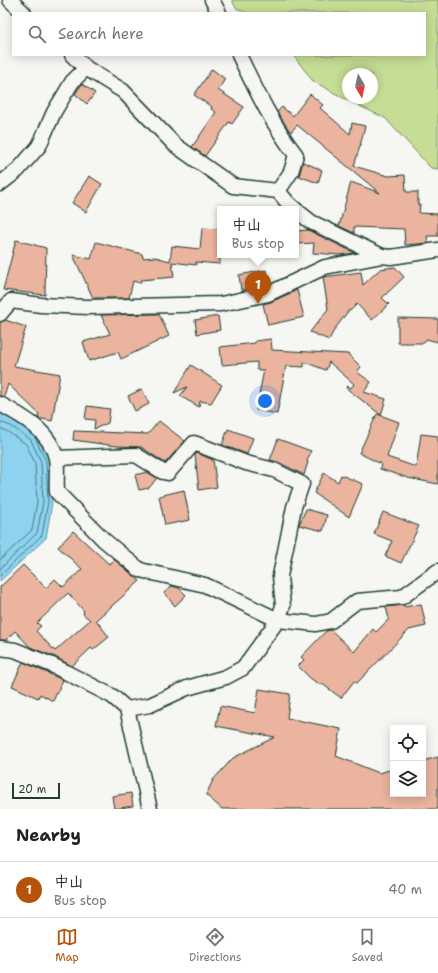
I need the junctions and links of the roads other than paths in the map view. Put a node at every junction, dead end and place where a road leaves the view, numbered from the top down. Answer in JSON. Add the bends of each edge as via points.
{"nodes":[{"id":1,"x":10,"y":0,"type":"edge"},
{"id":2,"x":212,"y":0,"type":"edge"},
{"id":3,"x":23,"y":12,"type":"edge"},
{"id":4,"x":218,"y":12,"type":"edge"},
{"id":5,"x":73,"y":56,"type":"edge"},
{"id":6,"x":239,"y":56,"type":"edge"},
{"id":7,"x":86,"y":68,"type":"junction"},
{"id":8,"x":0,"y":184,"type":"edge"},
{"id":9,"x":278,"y":191,"type":"junction"},
{"id":10,"x":292,"y":206,"type":"edge"},
{"id":11,"x":299,"y":212,"type":"edge"},
{"id":12,"x":438,"y":250,"type":"edge"},
{"id":13,"x":382,"y":256,"type":"junction"},
{"id":14,"x":0,"y":314,"type":"edge"},
{"id":15,"x":0,"y":404,"type":"edge"},
{"id":16,"x":56,"y":458,"type":"junction"},
{"id":17,"x":438,"y":571,"type":"edge"},
{"id":18,"x":278,"y":620,"type":"junction"},
{"id":19,"x":0,"y":648,"type":"edge"},
{"id":20,"x":127,"y":709,"type":"junction"},
{"id":21,"x":150,"y":809,"type":"edge"}],
"edges":[{"from":1,"to":3,"type":"street"},
{"from":2,"to":4,"type":"street"},
{"from":5,"to":7,"type":"street"},
{"from":6,"to":9,"type":"street","via":[[266,110],[296,155],[291,172]]},
{"from":7,"to":8,"type":"street","via":[[72,82],[57,106],[39,146],[18,170]]},
{"from":7,"to":9,"type":"street","via":[[123,91],[175,145],[233,186]]},
{"from":9,"to":10,"type":"street"},
{"from":11,"to":13,"type":"street","via":[[311,222]]},
{"from":12,"to":13,"type":"street"},
{"from":13,"to":14,"type":"street","via":[[325,267],[268,294],[221,304],[88,307],[11,301]]},
{"from":15,"to":16,"type":"street","via":[[26,418],[47,437]]},
{"from":16,"to":18,"type":"street","via":[[57,492],[104,540],[140,570],[205,585]]},
{"from":16,"to":18,"type":"street","via":[[136,456],[168,473],[194,442],[246,463],[274,470],[302,484],[294,507],[280,576],[283,606]]},
{"from":17,"to":18,"type":"street","via":[[402,598],[357,601],[331,620],[316,624]]},
{"from":18,"to":20,"type":"street","via":[[243,668],[226,677],[187,688],[150,705]]},
{"from":19,"to":20,"type":"street","via":[[15,650],[52,665],[112,696]]},
{"from":20,"to":21,"type":"street"}]}
